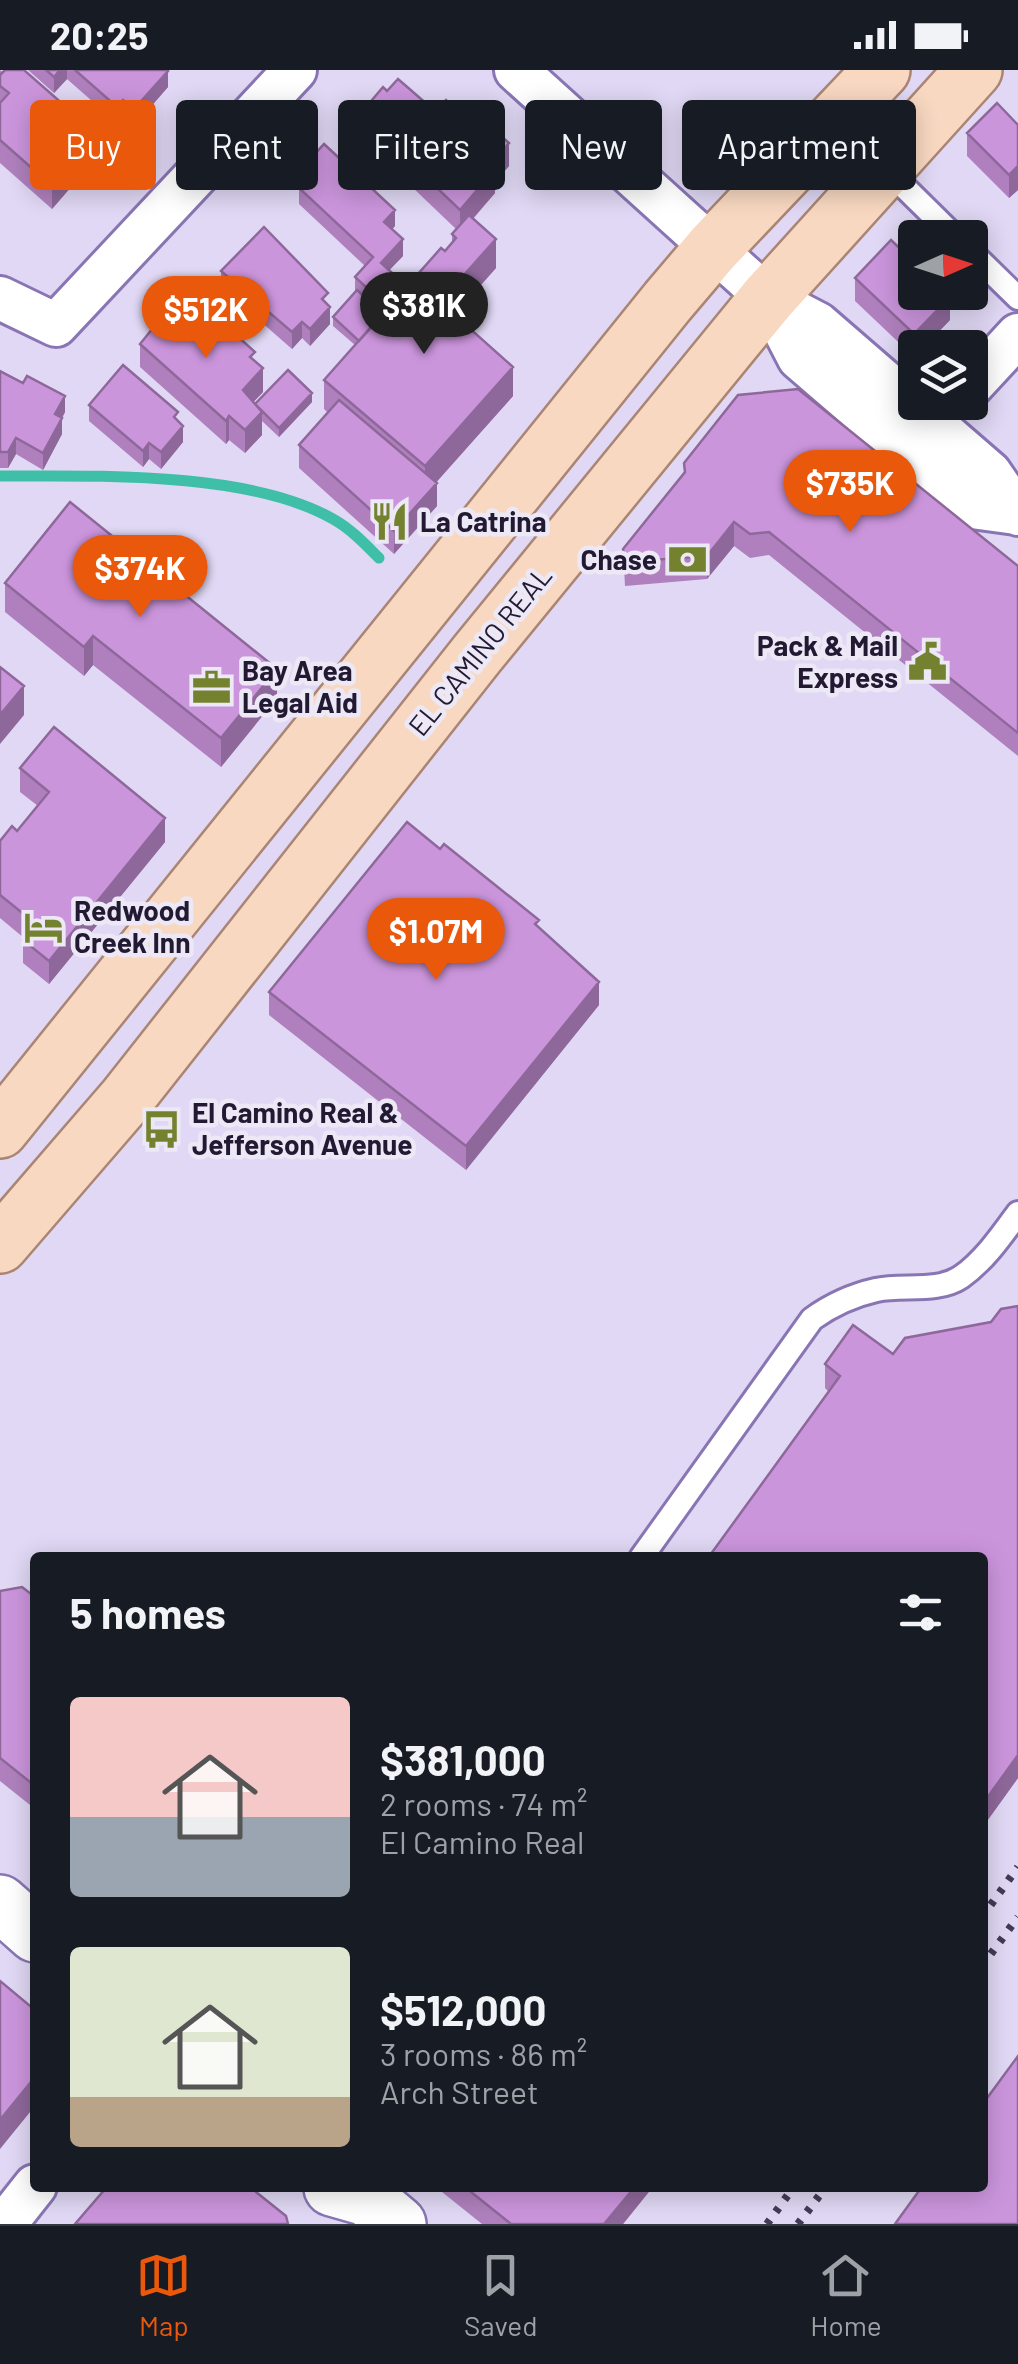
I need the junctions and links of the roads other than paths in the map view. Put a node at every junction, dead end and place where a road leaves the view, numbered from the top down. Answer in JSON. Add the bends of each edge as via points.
{"nodes":[{"id":1,"x":295,"y":70,"type":"edge"},
{"id":2,"x":516,"y":70,"type":"edge"},
{"id":3,"x":882,"y":70,"type":"edge"},
{"id":4,"x":974,"y":70,"type":"edge"},
{"id":5,"x":916,"y":136,"type":"edge"},
{"id":6,"x":868,"y":190,"type":"edge"},
{"id":7,"x":907,"y":190,"type":"edge"},
{"id":8,"x":937,"y":220,"type":"edge"},
{"id":9,"x":713,"y":248,"type":"junction"},
{"id":10,"x":988,"y":269,"type":"edge"},
{"id":11,"x":0,"y":298,"type":"edge"},
{"id":12,"x":768,"y":298,"type":"junction"},
{"id":13,"x":1018,"y":298,"type":"edge"},
{"id":14,"x":1018,"y":336,"type":"edge"},
{"id":15,"x":988,"y":368,"type":"edge"},
{"id":16,"x":898,"y":381,"type":"edge"},
{"id":17,"x":950,"y":420,"type":"edge"},
{"id":18,"x":1017,"y":513,"type":"edge"},
{"id":19,"x":2,"y":1124,"type":"edge"},
{"id":20,"x":1018,"y":1212,"type":"edge"},
{"id":21,"x":0,"y":1245,"type":"edge"},
{"id":22,"x":644,"y":1552,"type":"edge"},
{"id":23,"x":0,"y":1903,"type":"edge"},
{"id":24,"x":30,"y":1930,"type":"edge"},
{"id":25,"x":30,"y":2192,"type":"edge"},
{"id":26,"x":317,"y":2192,"type":"edge"},
{"id":27,"x":346,"y":2192,"type":"edge"},
{"id":28,"x":6,"y":2224,"type":"edge"},
{"id":29,"x":328,"y":2224,"type":"edge"},
{"id":30,"x":398,"y":2224,"type":"edge"}],
"edges":[{"from":1,"to":11,"type":"street","via":[[56,324]]},
{"from":2,"to":9,"type":"street"},
{"from":3,"to":9,"type":"main road"},
{"from":4,"to":5,"type":"main road","name":"EL CAMINO REAL"},
{"from":6,"to":12,"type":"main road","name":"EL CAMINO REAL"},
{"from":7,"to":8,"type":"lane"},
{"from":9,"to":12,"type":"street"},
{"from":9,"to":19,"type":"main road"},
{"from":10,"to":13,"type":"lane"},
{"from":12,"to":16,"type":"street"},
{"from":12,"to":18,"type":"street","via":[[798,358],[972,507]]},
{"from":12,"to":21,"type":"main road","name":"EL CAMINO REAL","via":[[486,641],[126,1099]]},
{"from":14,"to":15,"type":"street"},
{"from":17,"to":18,"type":"street"},
{"from":20,"to":22,"type":"lane","via":[[960,1278],[877,1290],[812,1319]]},
{"from":23,"to":24,"type":"main road"},
{"from":25,"to":28,"type":"street"},
{"from":26,"to":29,"type":"main road"},
{"from":27,"to":30,"type":"main road","via":[[367,2198]]}]}
